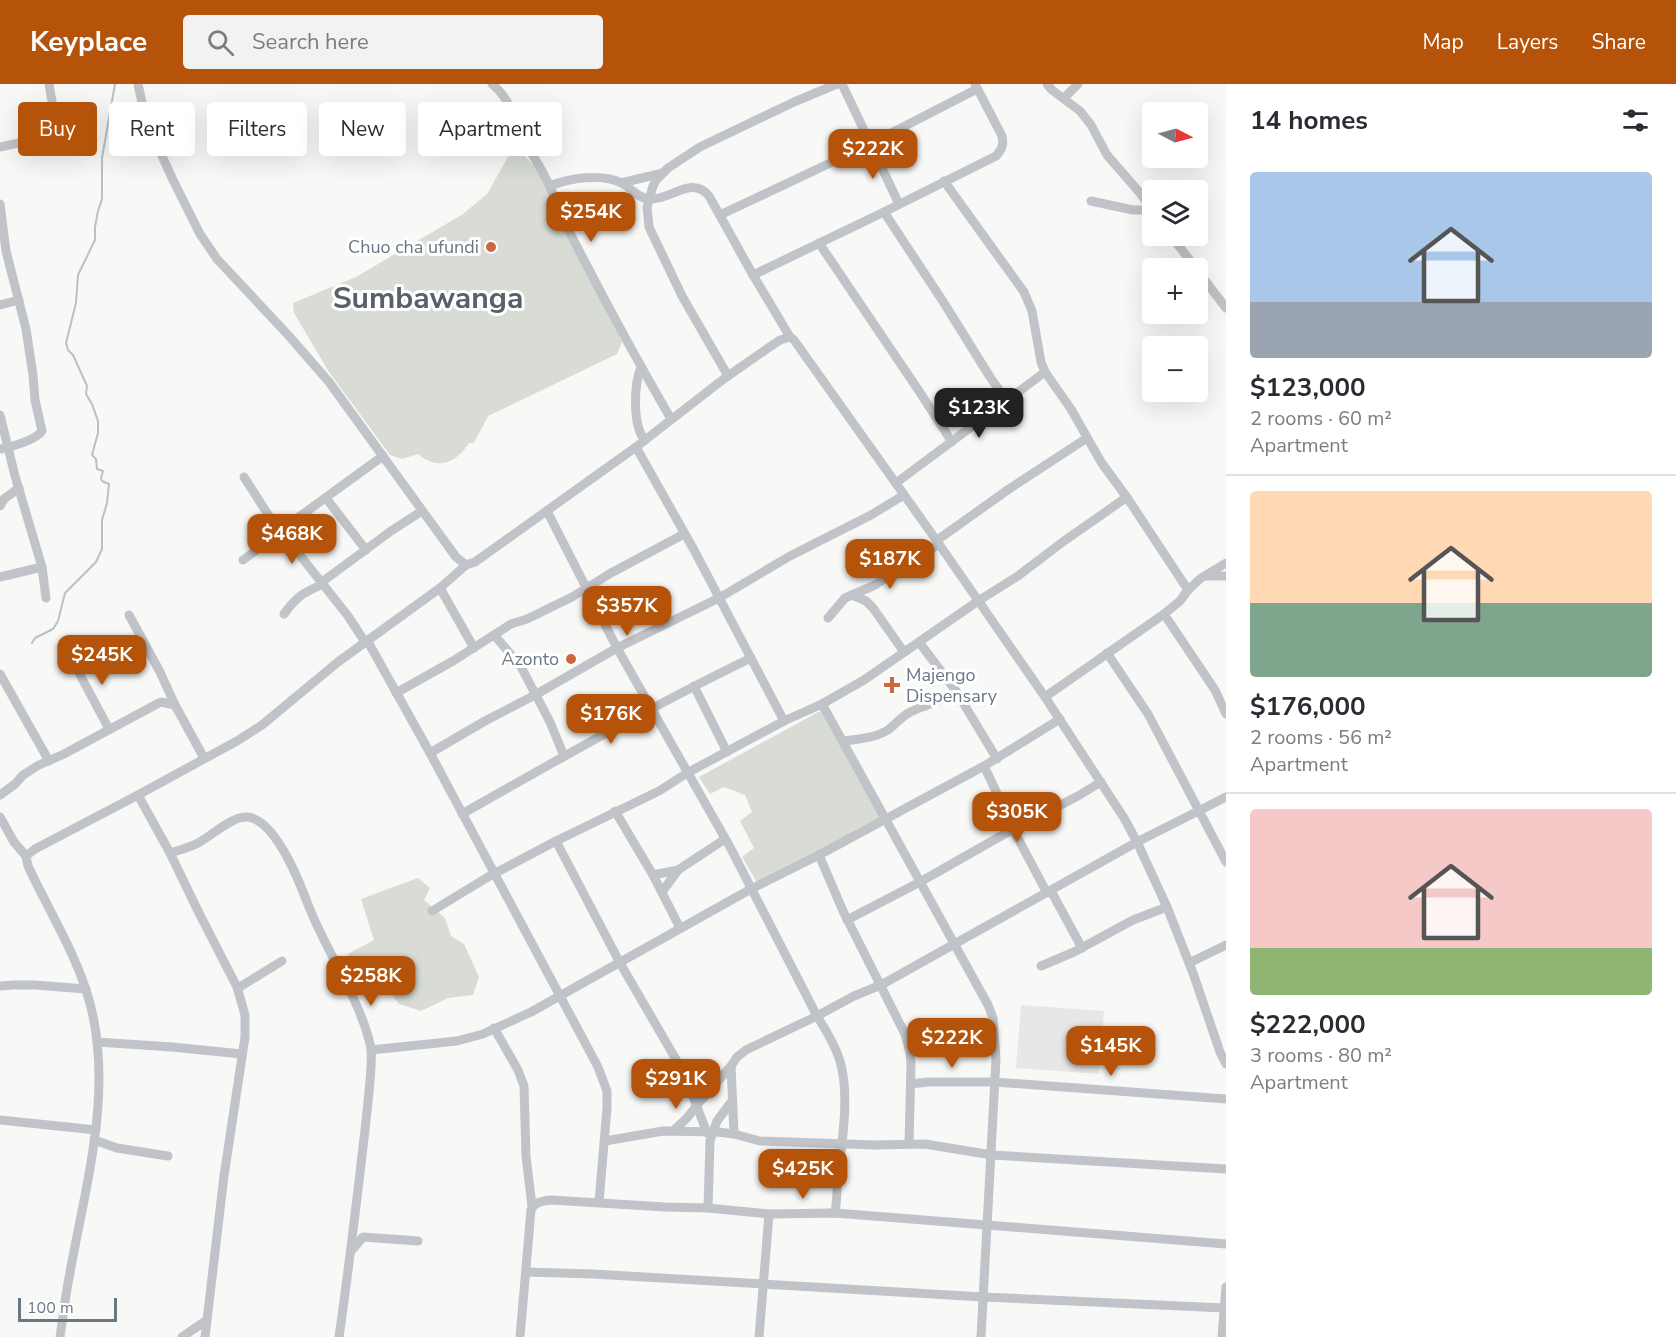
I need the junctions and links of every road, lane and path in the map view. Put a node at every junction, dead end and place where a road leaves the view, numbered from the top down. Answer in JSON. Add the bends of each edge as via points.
{"nodes":[{"id":1,"x":49,"y":84,"type":"edge"},
{"id":2,"x":138,"y":84,"type":"edge"},
{"id":3,"x":492,"y":84,"type":"edge"},
{"id":4,"x":837,"y":84,"type":"edge"},
{"id":5,"x":842,"y":84,"type":"edge"},
{"id":6,"x":1047,"y":84,"type":"edge"},
{"id":7,"x":1078,"y":84,"type":"edge"},
{"id":8,"x":976,"y":87,"type":"edge"},
{"id":9,"x":1065,"y":98,"type":"junction"},
{"id":10,"x":870,"y":144,"type":"junction"},
{"id":11,"x":0,"y":147,"type":"edge"},
{"id":12,"x":663,"y":173,"type":"junction"},
{"id":13,"x":944,"y":181,"type":"junction"},
{"id":14,"x":621,"y":183,"type":"junction"},
{"id":15,"x":550,"y":186,"type":"junction"},
{"id":16,"x":1142,"y":196,"type":"edge"},
{"id":17,"x":650,"y":200,"type":"junction"},
{"id":18,"x":1091,"y":201,"type":"dead end"},
{"id":19,"x":0,"y":204,"type":"edge"},
{"id":20,"x":899,"y":204,"type":"junction"},
{"id":21,"x":1142,"y":210,"type":"edge"},
{"id":22,"x":884,"y":212,"type":"junction"},
{"id":23,"x":720,"y":215,"type":"junction"},
{"id":24,"x":819,"y":243,"type":"junction"},
{"id":25,"x":1179,"y":246,"type":"edge"},
{"id":26,"x":1188,"y":258,"type":"edge"},
{"id":27,"x":753,"y":275,"type":"junction"},
{"id":28,"x":1208,"y":284,"type":"edge"},
{"id":29,"x":19,"y":300,"type":"junction"},
{"id":30,"x":0,"y":305,"type":"edge"},
{"id":31,"x":1226,"y":308,"type":"edge"},
{"id":32,"x":790,"y":337,"type":"junction"},
{"id":33,"x":641,"y":367,"type":"junction"},
{"id":34,"x":1045,"y":372,"type":"junction"},
{"id":35,"x":728,"y":376,"type":"junction"},
{"id":36,"x":1007,"y":401,"type":"junction"},
{"id":37,"x":0,"y":415,"type":"edge"},
{"id":38,"x":671,"y":419,"type":"junction"},
{"id":39,"x":1087,"y":438,"type":"junction"},
{"id":40,"x":645,"y":440,"type":"junction"},
{"id":41,"x":952,"y":442,"type":"junction"},
{"id":42,"x":636,"y":447,"type":"junction"},
{"id":43,"x":4,"y":448,"type":"edge"},
{"id":44,"x":383,"y":456,"type":"junction"},
{"id":45,"x":244,"y":477,"type":"dead end"},
{"id":46,"x":896,"y":483,"type":"junction"},
{"id":47,"x":19,"y":488,"type":"junction"},
{"id":48,"x":904,"y":495,"type":"junction"},
{"id":49,"x":1127,"y":497,"type":"junction"},
{"id":50,"x":326,"y":498,"type":"junction"},
{"id":51,"x":0,"y":506,"type":"edge"},
{"id":52,"x":422,"y":511,"type":"junction"},
{"id":53,"x":547,"y":511,"type":"junction"},
{"id":54,"x":282,"y":530,"type":"junction"},
{"id":55,"x":684,"y":534,"type":"junction"},
{"id":56,"x":938,"y":542,"type":"junction"},
{"id":57,"x":366,"y":550,"type":"junction"},
{"id":58,"x":243,"y":560,"type":"dead end"},
{"id":59,"x":1226,"y":563,"type":"edge"},
{"id":60,"x":466,"y":565,"type":"junction"},
{"id":61,"x":42,"y":567,"type":"junction"},
{"id":62,"x":1206,"y":576,"type":"junction"},
{"id":63,"x":1226,"y":576,"type":"edge"},
{"id":64,"x":0,"y":577,"type":"edge"},
{"id":65,"x":322,"y":583,"type":"junction"},
{"id":66,"x":586,"y":587,"type":"junction"},
{"id":67,"x":440,"y":588,"type":"junction"},
{"id":68,"x":1188,"y":590,"type":"junction"},
{"id":69,"x":852,"y":595,"type":"junction"},
{"id":70,"x":46,"y":598,"type":"dead end"},
{"id":71,"x":719,"y":598,"type":"junction"},
{"id":72,"x":978,"y":601,"type":"junction"},
{"id":73,"x":284,"y":614,"type":"dead end"},
{"id":74,"x":1164,"y":614,"type":"junction"},
{"id":75,"x":129,"y":615,"type":"dead end"},
{"id":76,"x":828,"y":618,"type":"dead end"},
{"id":77,"x":494,"y":635,"type":"junction"},
{"id":78,"x":366,"y":641,"type":"junction"},
{"id":79,"x":919,"y":642,"type":"junction"},
{"id":80,"x":474,"y":648,"type":"junction"},
{"id":81,"x":617,"y":648,"type":"junction"},
{"id":82,"x":904,"y":652,"type":"junction"},
{"id":83,"x":1107,"y":653,"type":"junction"},
{"id":84,"x":70,"y":656,"type":"dead end"},
{"id":85,"x":751,"y":658,"type":"junction"},
{"id":86,"x":0,"y":674,"type":"edge"},
{"id":87,"x":694,"y":686,"type":"junction"},
{"id":88,"x":956,"y":691,"type":"junction"},
{"id":89,"x":396,"y":693,"type":"junction"},
{"id":90,"x":535,"y":695,"type":"junction"},
{"id":91,"x":1045,"y":697,"type":"junction"},
{"id":92,"x":822,"y":704,"type":"junction"},
{"id":93,"x":175,"y":705,"type":"junction"},
{"id":94,"x":652,"y":708,"type":"junction"},
{"id":95,"x":1226,"y":714,"type":"edge"},
{"id":96,"x":1060,"y":719,"type":"junction"},
{"id":97,"x":784,"y":722,"type":"junction"},
{"id":98,"x":110,"y":729,"type":"junction"},
{"id":99,"x":843,"y":741,"type":"junction"},
{"id":100,"x":727,"y":752,"type":"junction"},
{"id":101,"x":430,"y":753,"type":"junction"},
{"id":102,"x":564,"y":756,"type":"junction"},
{"id":103,"x":204,"y":758,"type":"junction"},
{"id":104,"x":997,"y":759,"type":"junction"},
{"id":105,"x":49,"y":761,"type":"junction"},
{"id":106,"x":984,"y":766,"type":"junction"},
{"id":107,"x":687,"y":773,"type":"junction"},
{"id":108,"x":1101,"y":782,"type":"junction"},
{"id":109,"x":0,"y":795,"type":"edge"},
{"id":110,"x":138,"y":795,"type":"junction"},
{"id":111,"x":1226,"y":797,"type":"edge"},
{"id":112,"x":1199,"y":810,"type":"junction"},
{"id":113,"x":615,"y":811,"type":"junction"},
{"id":114,"x":462,"y":814,"type":"junction"},
{"id":115,"x":0,"y":817,"type":"edge"},
{"id":116,"x":886,"y":819,"type":"junction"},
{"id":117,"x":1013,"y":829,"type":"junction"},
{"id":118,"x":725,"y":839,"type":"junction"},
{"id":119,"x":556,"y":841,"type":"junction"},
{"id":120,"x":1137,"y":842,"type":"junction"},
{"id":121,"x":170,"y":853,"type":"junction"},
{"id":122,"x":819,"y":855,"type":"junction"},
{"id":123,"x":27,"y":856,"type":"junction"},
{"id":124,"x":1226,"y":862,"type":"edge"},
{"id":125,"x":678,"y":870,"type":"junction"},
{"id":126,"x":495,"y":874,"type":"junction"},
{"id":127,"x":653,"y":875,"type":"junction"},
{"id":128,"x":920,"y":882,"type":"junction"},
{"id":129,"x":751,"y":889,"type":"junction"},
{"id":130,"x":662,"y":892,"type":"junction"},
{"id":131,"x":1049,"y":892,"type":"junction"},
{"id":132,"x":1167,"y":907,"type":"junction"},
{"id":133,"x":432,"y":911,"type":"dead end"},
{"id":134,"x":848,"y":920,"type":"junction"},
{"id":135,"x":680,"y":928,"type":"junction"},
{"id":136,"x":953,"y":944,"type":"junction"},
{"id":137,"x":1226,"y":945,"type":"edge"},
{"id":138,"x":1082,"y":948,"type":"junction"},
{"id":139,"x":282,"y":961,"type":"dead end"},
{"id":140,"x":620,"y":963,"type":"junction"},
{"id":141,"x":1189,"y":963,"type":"junction"},
{"id":142,"x":1041,"y":966,"type":"dead end"},
{"id":143,"x":881,"y":985,"type":"junction"},
{"id":144,"x":0,"y":986,"type":"edge"},
{"id":145,"x":238,"y":988,"type":"junction"},
{"id":146,"x":86,"y":989,"type":"junction"},
{"id":147,"x":560,"y":996,"type":"junction"},
{"id":148,"x":817,"y":1016,"type":"junction"},
{"id":149,"x":494,"y":1028,"type":"junction"},
{"id":150,"x":97,"y":1042,"type":"junction"},
{"id":151,"x":371,"y":1050,"type":"junction"},
{"id":152,"x":242,"y":1054,"type":"junction"},
{"id":153,"x":1226,"y":1064,"type":"edge"},
{"id":154,"x":731,"y":1066,"type":"junction"},
{"id":155,"x":994,"y":1083,"type":"junction"},
{"id":156,"x":911,"y":1084,"type":"junction"},
{"id":157,"x":1226,"y":1099,"type":"edge"},
{"id":158,"x":732,"y":1101,"type":"junction"},
{"id":159,"x":697,"y":1105,"type":"junction"},
{"id":160,"x":0,"y":1120,"type":"edge"},
{"id":161,"x":673,"y":1131,"type":"junction"},
{"id":162,"x":710,"y":1132,"type":"junction"},
{"id":163,"x":734,"y":1134,"type":"junction"},
{"id":164,"x":95,"y":1135,"type":"junction"},
{"id":165,"x":605,"y":1141,"type":"junction"},
{"id":166,"x":909,"y":1143,"type":"junction"},
{"id":167,"x":843,"y":1144,"type":"junction"},
{"id":168,"x":992,"y":1155,"type":"junction"},
{"id":169,"x":168,"y":1156,"type":"dead end"},
{"id":170,"x":1226,"y":1169,"type":"edge"},
{"id":171,"x":598,"y":1202,"type":"junction"},
{"id":172,"x":532,"y":1206,"type":"junction"},
{"id":173,"x":708,"y":1208,"type":"junction"},
{"id":174,"x":769,"y":1214,"type":"junction"},
{"id":175,"x":835,"y":1214,"type":"junction"},
{"id":176,"x":986,"y":1225,"type":"junction"},
{"id":177,"x":418,"y":1242,"type":"dead end"},
{"id":178,"x":1226,"y":1244,"type":"edge"},
{"id":179,"x":351,"y":1251,"type":"junction"},
{"id":180,"x":526,"y":1272,"type":"junction"},
{"id":181,"x":764,"y":1284,"type":"junction"},
{"id":182,"x":1226,"y":1287,"type":"edge"},
{"id":183,"x":983,"y":1298,"type":"junction"},
{"id":184,"x":1224,"y":1311,"type":"edge"},
{"id":185,"x":207,"y":1320,"type":"junction"},
{"id":186,"x":60,"y":1337,"type":"edge"},
{"id":187,"x":182,"y":1337,"type":"edge"},
{"id":188,"x":205,"y":1337,"type":"edge"},
{"id":189,"x":339,"y":1337,"type":"edge"},
{"id":190,"x":520,"y":1337,"type":"edge"},
{"id":191,"x":759,"y":1337,"type":"edge"},
{"id":192,"x":981,"y":1337,"type":"edge"},
{"id":193,"x":1222,"y":1337,"type":"edge"}],
"edges":[{"from":1,"to":11,"type":"street","via":[[56,133]]},
{"from":2,"to":44,"type":"street","via":[[157,145],[200,234],[217,259],[329,382]]},
{"from":3,"to":15,"type":"street","via":[[507,100]]},
{"from":4,"to":12,"type":"street","via":[[710,142]]},
{"from":5,"to":10,"type":"street"},
{"from":6,"to":9,"type":"street"},
{"from":7,"to":9,"type":"street"},
{"from":8,"to":10,"type":"street"},
{"from":8,"to":13,"type":"street","via":[[1002,135],[1001,150]]},
{"from":9,"to":16,"type":"street","via":[[1080,111],[1107,155]]},
{"from":10,"to":20,"type":"street"},
{"from":10,"to":23,"type":"street"},
{"from":12,"to":14,"type":"street"},
{"from":12,"to":17,"type":"street","via":[[656,180]]},
{"from":13,"to":20,"type":"street"},
{"from":13,"to":34,"type":"street","via":[[1029,300]]},
{"from":14,"to":15,"type":"street","via":[[582,178]]},
{"from":14,"to":17,"type":"street"},
{"from":15,"to":33,"type":"street"},
{"from":17,"to":23,"type":"street","via":[[699,188],[705,190]]},
{"from":17,"to":35,"type":"street","via":[[647,216],[655,243]]},
{"from":18,"to":21,"type":"street"},
{"from":19,"to":29,"type":"street","via":[[6,251]]},
{"from":20,"to":22,"type":"street"},
{"from":22,"to":24,"type":"street"},
{"from":22,"to":36,"type":"street"},
{"from":23,"to":27,"type":"street"},
{"from":24,"to":27,"type":"street"},
{"from":24,"to":41,"type":"street"},
{"from":25,"to":26,"type":"street"},
{"from":27,"to":32,"type":"street"},
{"from":28,"to":31,"type":"street"},
{"from":29,"to":30,"type":"street"},
{"from":29,"to":43,"type":"street","via":[[42,431]]},
{"from":32,"to":35,"type":"street"},
{"from":32,"to":46,"type":"street"},
{"from":33,"to":38,"type":"street"},
{"from":33,"to":40,"type":"street","via":[[636,418]]},
{"from":34,"to":36,"type":"street"},
{"from":34,"to":39,"type":"street"},
{"from":35,"to":38,"type":"street"},
{"from":36,"to":41,"type":"street"},
{"from":37,"to":43,"type":"street"},
{"from":38,"to":40,"type":"street"},
{"from":39,"to":49,"type":"street"},
{"from":39,"to":56,"type":"street"},
{"from":40,"to":42,"type":"street"},
{"from":41,"to":46,"type":"street"},
{"from":42,"to":53,"type":"street"},
{"from":42,"to":55,"type":"street"},
{"from":43,"to":47,"type":"street"},
{"from":44,"to":50,"type":"street"},
{"from":44,"to":52,"type":"street"},
{"from":45,"to":54,"type":"street"},
{"from":46,"to":48,"type":"street"},
{"from":47,"to":51,"type":"street"},
{"from":47,"to":61,"type":"street"},
{"from":48,"to":56,"type":"street"},
{"from":48,"to":71,"type":"street"},
{"from":49,"to":68,"type":"street"},
{"from":49,"to":72,"type":"street"},
{"from":50,"to":54,"type":"street"},
{"from":50,"to":57,"type":"street"},
{"from":52,"to":57,"type":"street"},
{"from":52,"to":60,"type":"street"},
{"from":53,"to":60,"type":"street"},
{"from":53,"to":66,"type":"street"},
{"from":54,"to":58,"type":"street"},
{"from":54,"to":65,"type":"street"},
{"from":55,"to":66,"type":"street"},
{"from":55,"to":71,"type":"street"},
{"from":56,"to":69,"type":"street","via":[[875,585]]},
{"from":56,"to":72,"type":"street"},
{"from":57,"to":65,"type":"street"},
{"from":59,"to":62,"type":"street"},
{"from":60,"to":67,"type":"street"},
{"from":61,"to":64,"type":"street"},
{"from":61,"to":70,"type":"street"},
{"from":62,"to":63,"type":"street"},
{"from":62,"to":68,"type":"street"},
{"from":65,"to":73,"type":"street","via":[[298,597]]},
{"from":65,"to":78,"type":"street"},
{"from":66,"to":77,"type":"street"},
{"from":66,"to":81,"type":"street"},
{"from":67,"to":78,"type":"street"},
{"from":67,"to":80,"type":"street"},
{"from":68,"to":74,"type":"street"},
{"from":69,"to":76,"type":"street"},
{"from":69,"to":82,"type":"street","via":[[873,608]]},
{"from":71,"to":81,"type":"street"},
{"from":71,"to":85,"type":"street"},
{"from":72,"to":79,"type":"street"},
{"from":72,"to":91,"type":"street"},
{"from":74,"to":83,"type":"street"},
{"from":74,"to":95,"type":"street","via":[[1215,690]]},
{"from":75,"to":93,"type":"street"},
{"from":77,"to":80,"type":"street"},
{"from":77,"to":90,"type":"street","via":[[520,666]]},
{"from":78,"to":89,"type":"street"},
{"from":78,"to":103,"type":"street","via":[[262,725]]},
{"from":79,"to":82,"type":"street"},
{"from":79,"to":88,"type":"street"},
{"from":80,"to":89,"type":"street"},
{"from":81,"to":90,"type":"street"},
{"from":81,"to":94,"type":"street"},
{"from":82,"to":92,"type":"street"},
{"from":83,"to":91,"type":"street"},
{"from":83,"to":112,"type":"street","via":[[1148,714]]},
{"from":84,"to":98,"type":"street"},
{"from":85,"to":87,"type":"street"},
{"from":85,"to":97,"type":"street"},
{"from":86,"to":105,"type":"street"},
{"from":87,"to":94,"type":"street"},
{"from":87,"to":100,"type":"street"},
{"from":88,"to":99,"type":"street","via":[[905,715],[882,733]]},
{"from":88,"to":104,"type":"street"},
{"from":89,"to":101,"type":"street"},
{"from":90,"to":101,"type":"street"},
{"from":90,"to":102,"type":"street"},
{"from":91,"to":96,"type":"street"},
{"from":92,"to":97,"type":"street"},
{"from":92,"to":99,"type":"street"},
{"from":93,"to":98,"type":"street","via":[[162,702]]},
{"from":93,"to":103,"type":"street"},
{"from":94,"to":102,"type":"street"},
{"from":94,"to":107,"type":"street"},
{"from":96,"to":104,"type":"street"},
{"from":96,"to":108,"type":"street"},
{"from":97,"to":100,"type":"street"},
{"from":98,"to":105,"type":"street"},
{"from":99,"to":116,"type":"street"},
{"from":100,"to":107,"type":"street"},
{"from":101,"to":114,"type":"street"},
{"from":102,"to":114,"type":"street"},
{"from":103,"to":110,"type":"street"},
{"from":104,"to":106,"type":"street"},
{"from":105,"to":109,"type":"street","via":[[23,775]]},
{"from":106,"to":116,"type":"street"},
{"from":106,"to":117,"type":"street"},
{"from":107,"to":113,"type":"street"},
{"from":107,"to":118,"type":"street"},
{"from":108,"to":117,"type":"street"},
{"from":108,"to":120,"type":"street"},
{"from":110,"to":121,"type":"street"},
{"from":110,"to":123,"type":"street"},
{"from":111,"to":112,"type":"street"},
{"from":112,"to":120,"type":"street"},
{"from":112,"to":124,"type":"street"},
{"from":113,"to":119,"type":"street"},
{"from":113,"to":127,"type":"street"},
{"from":114,"to":126,"type":"street"},
{"from":115,"to":123,"type":"street"},
{"from":116,"to":122,"type":"street"},
{"from":116,"to":128,"type":"street"},
{"from":117,"to":128,"type":"street"},
{"from":117,"to":131,"type":"street"},
{"from":118,"to":125,"type":"street"},
{"from":118,"to":129,"type":"street"},
{"from":119,"to":126,"type":"street"},
{"from":119,"to":140,"type":"street"},
{"from":120,"to":131,"type":"street"},
{"from":120,"to":132,"type":"street"},
{"from":121,"to":145,"type":"street"},
{"from":121,"to":151,"type":"street","via":[[197,844],[242,817],[251,817],[267,827],[280,845],[338,965],[363,1021]]},
{"from":122,"to":129,"type":"street"},
{"from":122,"to":134,"type":"street"},
{"from":123,"to":146,"type":"street","via":[[28,866]]},
{"from":125,"to":127,"type":"street"},
{"from":125,"to":130,"type":"street"},
{"from":126,"to":133,"type":"street"},
{"from":126,"to":147,"type":"street"},
{"from":127,"to":130,"type":"street"},
{"from":128,"to":134,"type":"street"},
{"from":128,"to":136,"type":"street"},
{"from":129,"to":135,"type":"street"},
{"from":129,"to":148,"type":"street"},
{"from":130,"to":135,"type":"street"},
{"from":131,"to":136,"type":"street"},
{"from":131,"to":138,"type":"street"},
{"from":132,"to":138,"type":"street","via":[[1132,920]]},
{"from":132,"to":141,"type":"street"},
{"from":134,"to":143,"type":"street"},
{"from":135,"to":140,"type":"street"},
{"from":136,"to":143,"type":"street"},
{"from":136,"to":155,"type":"street","via":[[993,1018]]},
{"from":137,"to":141,"type":"street"},
{"from":138,"to":142,"type":"street"},
{"from":139,"to":145,"type":"street"},
{"from":140,"to":147,"type":"street"},
{"from":140,"to":159,"type":"street","via":[[675,1056]]},
{"from":141,"to":153,"type":"street"},
{"from":143,"to":148,"type":"street"},
{"from":143,"to":156,"type":"street","via":[[905,1034]]},
{"from":144,"to":146,"type":"street"},
{"from":145,"to":152,"type":"street","via":[[245,1015]]},
{"from":146,"to":150,"type":"street"},
{"from":147,"to":149,"type":"street"},
{"from":147,"to":165,"type":"street","via":[[607,1091]]},
{"from":148,"to":154,"type":"street","via":[[746,1050]]},
{"from":148,"to":167,"type":"street","via":[[832,1041],[844,1076]]},
{"from":149,"to":151,"type":"street","via":[[456,1041]]},
{"from":149,"to":172,"type":"street","via":[[524,1086]]},
{"from":150,"to":152,"type":"street"},
{"from":150,"to":164,"type":"street"},
{"from":151,"to":179,"type":"street"},
{"from":152,"to":185,"type":"street"},
{"from":154,"to":158,"type":"street"},
{"from":154,"to":159,"type":"street"},
{"from":155,"to":156,"type":"street"},
{"from":155,"to":157,"type":"street"},
{"from":155,"to":168,"type":"street"},
{"from":156,"to":166,"type":"street"},
{"from":158,"to":162,"type":"street"},
{"from":158,"to":163,"type":"street"},
{"from":159,"to":161,"type":"street"},
{"from":159,"to":162,"type":"street"},
{"from":160,"to":164,"type":"street"},
{"from":161,"to":162,"type":"street"},
{"from":161,"to":165,"type":"street"},
{"from":162,"to":163,"type":"street"},
{"from":162,"to":173,"type":"street"},
{"from":163,"to":167,"type":"street","via":[[760,1141]]},
{"from":164,"to":169,"type":"street","via":[[117,1148]]},
{"from":164,"to":186,"type":"street"},
{"from":165,"to":171,"type":"street"},
{"from":166,"to":167,"type":"street"},
{"from":166,"to":168,"type":"street"},
{"from":167,"to":175,"type":"street"},
{"from":168,"to":170,"type":"street"},
{"from":168,"to":176,"type":"street"},
{"from":171,"to":172,"type":"street","via":[[551,1200]]},
{"from":171,"to":173,"type":"street"},
{"from":172,"to":180,"type":"street"},
{"from":173,"to":174,"type":"street"},
{"from":174,"to":175,"type":"street"},
{"from":174,"to":181,"type":"street"},
{"from":175,"to":176,"type":"street"},
{"from":176,"to":178,"type":"street"},
{"from":176,"to":183,"type":"street"},
{"from":177,"to":179,"type":"street","via":[[363,1237]]},
{"from":179,"to":189,"type":"street"},
{"from":180,"to":181,"type":"street"},
{"from":180,"to":190,"type":"street"},
{"from":181,"to":183,"type":"street"},
{"from":181,"to":191,"type":"street"},
{"from":182,"to":184,"type":"street"},
{"from":183,"to":184,"type":"street"},
{"from":183,"to":192,"type":"street"},
{"from":184,"to":193,"type":"street"},
{"from":185,"to":187,"type":"street"},
{"from":185,"to":188,"type":"street"}]}
